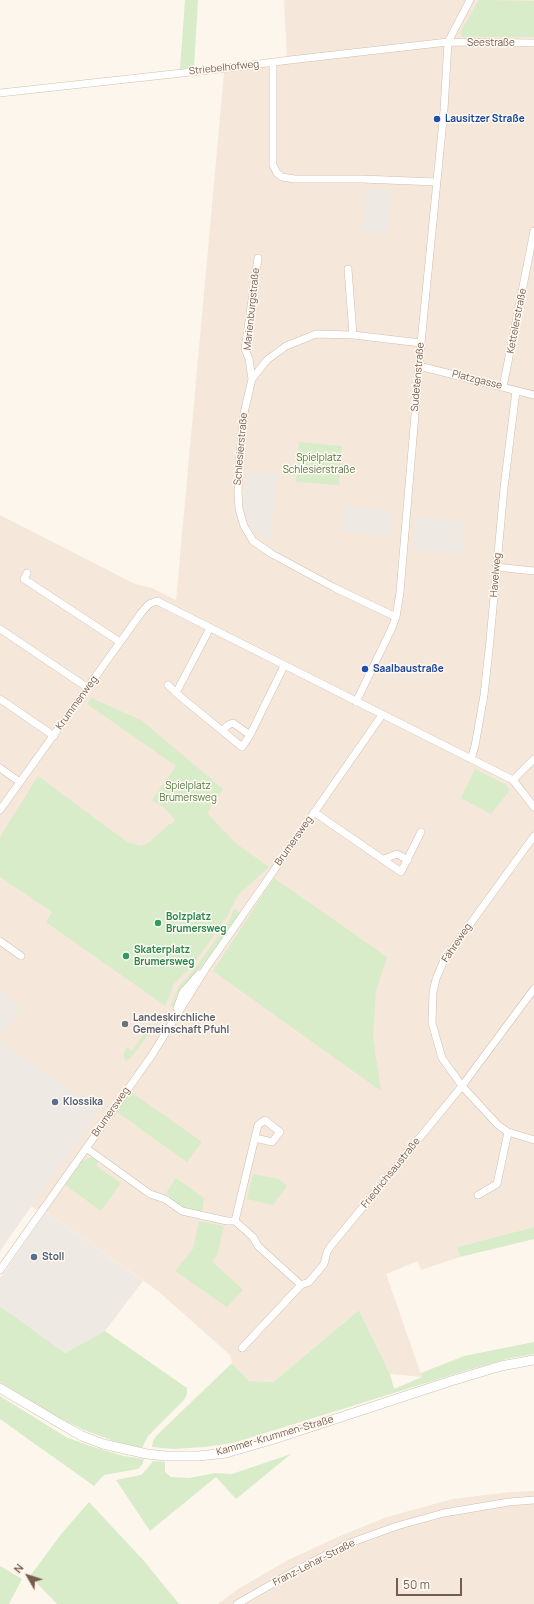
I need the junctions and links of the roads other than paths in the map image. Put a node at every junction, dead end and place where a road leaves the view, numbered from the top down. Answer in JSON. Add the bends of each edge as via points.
{"nodes":[{"id":1,"x":470,"y":0,"type":"edge"},
{"id":2,"x":448,"y":42,"type":"junction"},
{"id":3,"x":534,"y":43,"type":"edge"},
{"id":4,"x":273,"y":62,"type":"junction"},
{"id":5,"x":0,"y":93,"type":"edge"},
{"id":6,"x":437,"y":182,"type":"junction"},
{"id":7,"x":534,"y":231,"type":"edge"},
{"id":8,"x":258,"y":258,"type":"dead end"},
{"id":9,"x":348,"y":269,"type":"dead end"},
{"id":10,"x":353,"y":335,"type":"junction"},
{"id":11,"x":421,"y":343,"type":"junction"},
{"id":12,"x":249,"y":359,"type":"junction"},
{"id":13,"x":267,"y":360,"type":"junction"},
{"id":14,"x":419,"y":366,"type":"junction"},
{"id":15,"x":252,"y":379,"type":"junction"},
{"id":16,"x":503,"y":387,"type":"junction"},
{"id":17,"x":516,"y":391,"type":"junction"},
{"id":18,"x":534,"y":395,"type":"edge"},
{"id":19,"x":496,"y":567,"type":"junction"},
{"id":20,"x":534,"y":571,"type":"edge"},
{"id":21,"x":28,"y":573,"type":"dead end"},
{"id":22,"x":396,"y":617,"type":"junction"},
{"id":23,"x":210,"y":628,"type":"junction"},
{"id":24,"x":0,"y":629,"type":"edge"},
{"id":25,"x":120,"y":642,"type":"junction"},
{"id":26,"x":284,"y":666,"type":"junction"},
{"id":27,"x":168,"y":685,"type":"dead end"},
{"id":28,"x":88,"y":688,"type":"junction"},
{"id":29,"x":176,"y":693,"type":"junction"},
{"id":30,"x":0,"y":699,"type":"edge"},
{"id":31,"x":356,"y":702,"type":"junction"},
{"id":32,"x":382,"y":715,"type":"junction"},
{"id":33,"x":222,"y":731,"type":"junction"},
{"id":34,"x":250,"y":735,"type":"junction"},
{"id":35,"x":54,"y":736,"type":"junction"},
{"id":36,"x":471,"y":759,"type":"junction"},
{"id":37,"x":534,"y":759,"type":"edge"},
{"id":38,"x":0,"y":768,"type":"edge"},
{"id":39,"x":513,"y":780,"type":"junction"},
{"id":40,"x":20,"y":782,"type":"junction"},
{"id":41,"x":534,"y":807,"type":"edge"},
{"id":42,"x":0,"y":810,"type":"edge"},
{"id":43,"x":314,"y":812,"type":"junction"},
{"id":44,"x":421,"y":832,"type":"dead end"},
{"id":45,"x":534,"y":836,"type":"edge"},
{"id":46,"x":384,"y":859,"type":"junction"},
{"id":47,"x":408,"y":860,"type":"junction"},
{"id":48,"x":0,"y":941,"type":"edge"},
{"id":49,"x":21,"y":956,"type":"dead end"},
{"id":50,"x":534,"y":989,"type":"edge"},
{"id":51,"x":462,"y":1086,"type":"junction"},
{"id":52,"x":508,"y":1132,"type":"junction"},
{"id":53,"x":255,"y":1138,"type":"dead end"},
{"id":54,"x":534,"y":1140,"type":"edge"},
{"id":55,"x":86,"y":1148,"type":"junction"},
{"id":56,"x":478,"y":1195,"type":"dead end"},
{"id":57,"x":235,"y":1221,"type":"junction"},
{"id":58,"x":0,"y":1270,"type":"edge"},
{"id":59,"x":300,"y":1285,"type":"junction"},
{"id":60,"x":242,"y":1348,"type":"dead end"},
{"id":61,"x":534,"y":1360,"type":"edge"},
{"id":62,"x":0,"y":1388,"type":"edge"},
{"id":63,"x":534,"y":1500,"type":"edge"},
{"id":64,"x":237,"y":1604,"type":"edge"}],
"edges":[{"from":1,"to":2,"type":"street"},
{"from":2,"to":3,"type":"street","name":"Seestraße"},
{"from":2,"to":4,"type":"street","name":"Striebelhofweg"},
{"from":2,"to":6,"type":"street","name":"Sudetenstraße"},
{"from":4,"to":5,"type":"street","name":"Striebelhofweg"},
{"from":4,"to":6,"type":"street","via":[[274,164],[277,174],[295,179]]},
{"from":6,"to":11,"type":"street","name":"Sudetenstraße"},
{"from":7,"to":16,"type":"street","name":"Kettelerstraße"},
{"from":8,"to":12,"type":"street","name":"Marienburgstraße","via":[[245,349]]},
{"from":9,"to":10,"type":"street"},
{"from":10,"to":11,"type":"street","name":"Schlesierstraße"},
{"from":10,"to":13,"type":"street","name":"Schlesierstraße","via":[[316,334],[292,342]]},
{"from":11,"to":14,"type":"street","name":"Sudetenstraße"},
{"from":12,"to":13,"type":"street","name":"Marienburgstraße","via":[[258,362]]},
{"from":12,"to":15,"type":"street","name":"Marienburgstraße"},
{"from":13,"to":15,"type":"street","name":"Schlesierstraße"},
{"from":14,"to":16,"type":"street","name":"Platzgasse"},
{"from":14,"to":22,"type":"street","name":"Sudetenstraße"},
{"from":15,"to":22,"type":"street","name":"Schlesierstraße","via":[[244,413],[238,483],[239,509],[244,526],[253,541],[335,588]]},
{"from":16,"to":17,"type":"street","name":"Platzgasse"},
{"from":17,"to":18,"type":"street","name":"Platzgasse"},
{"from":17,"to":19,"type":"street","name":"Havelweg"},
{"from":19,"to":20,"type":"street"},
{"from":19,"to":36,"type":"street","name":"Havelweg","via":[[484,695]]},
{"from":21,"to":25,"type":"street","via":[[24,580]]},
{"from":22,"to":31,"type":"street","name":"Sudetenstraße"},
{"from":23,"to":25,"type":"street","name":"Krummenweg","via":[[157,601],[149,604],[140,613]]},
{"from":23,"to":26,"type":"street"},
{"from":23,"to":29,"type":"street"},
{"from":24,"to":28,"type":"street"},
{"from":25,"to":28,"type":"street","name":"Krummenweg"},
{"from":26,"to":31,"type":"street"},
{"from":26,"to":34,"type":"street"},
{"from":27,"to":29,"type":"street"},
{"from":28,"to":35,"type":"street","name":"Krummenweg"},
{"from":29,"to":33,"type":"street"},
{"from":30,"to":35,"type":"street"},
{"from":31,"to":32,"type":"street"},
{"from":32,"to":36,"type":"street"},
{"from":32,"to":43,"type":"street","name":"Brumersweg"},
{"from":33,"to":34,"type":"street","via":[[228,724],[233,723]]},
{"from":33,"to":34,"type":"street","via":[[242,747]]},
{"from":35,"to":40,"type":"street","name":"Krummenweg"},
{"from":36,"to":39,"type":"street"},
{"from":37,"to":39,"type":"street"},
{"from":38,"to":40,"type":"street"},
{"from":39,"to":41,"type":"street"},
{"from":40,"to":42,"type":"street","name":"Krummenweg"},
{"from":43,"to":46,"type":"street"},
{"from":43,"to":55,"type":"street","name":"Brumersweg","via":[[206,968],[188,984],[178,1003],[175,1016],[152,1055]]},
{"from":44,"to":47,"type":"street"},
{"from":45,"to":51,"type":"street","name":"Fähreweg","via":[[444,960],[436,979],[432,1023],[442,1058]]},
{"from":46,"to":47,"type":"street","via":[[397,854]]},
{"from":46,"to":47,"type":"street","via":[[401,872]]},
{"from":48,"to":49,"type":"street"},
{"from":50,"to":51,"type":"street","name":"Friedrichsaustraße"},
{"from":51,"to":52,"type":"street","name":"Fähreweg","via":[[498,1125]]},
{"from":51,"to":59,"type":"street","name":"Friedrichsaustraße","via":[[330,1248],[324,1264],[309,1282]]},
{"from":52,"to":54,"type":"street"},
{"from":52,"to":56,"type":"street","via":[[497,1184]]},
{"from":53,"to":57,"type":"street"},
{"from":55,"to":57,"type":"street","via":[[150,1194],[165,1199],[182,1211]]},
{"from":55,"to":58,"type":"street","name":"Brumersweg"},
{"from":57,"to":59,"type":"street"},
{"from":59,"to":60,"type":"street","name":"Friedrichsaustraße"},
{"from":61,"to":62,"type":"street","name":"Kammer-Krummen-Straße","via":[[501,1366],[451,1381],[226,1453],[199,1456],[166,1456],[103,1444],[58,1423]]},
{"from":63,"to":64,"type":"street","name":"Franz-Lehar-Straße","via":[[444,1514],[397,1526],[347,1544]]}]}
